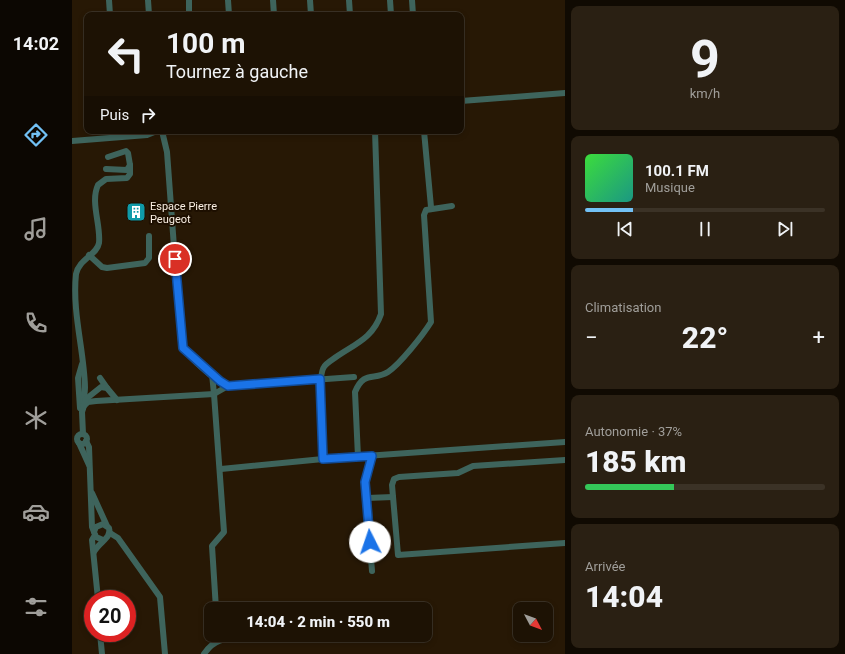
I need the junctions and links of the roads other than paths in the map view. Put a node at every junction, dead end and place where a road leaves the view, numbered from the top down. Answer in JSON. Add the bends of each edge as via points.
{"nodes":[{"id":1,"x":109,"y":0,"type":"edge"},
{"id":2,"x":148,"y":0,"type":"edge"},
{"id":3,"x":188,"y":0,"type":"edge"},
{"id":4,"x":228,"y":0,"type":"edge"},
{"id":5,"x":273,"y":0,"type":"edge"},
{"id":6,"x":310,"y":0,"type":"edge"},
{"id":7,"x":349,"y":0,"type":"edge"},
{"id":8,"x":390,"y":0,"type":"edge"},
{"id":9,"x":412,"y":0,"type":"edge"},
{"id":10,"x":110,"y":12,"type":"edge"},
{"id":11,"x":149,"y":12,"type":"edge"},
{"id":12,"x":190,"y":12,"type":"edge"},
{"id":13,"x":229,"y":12,"type":"edge"},
{"id":14,"x":274,"y":12,"type":"edge"},
{"id":15,"x":311,"y":12,"type":"edge"},
{"id":16,"x":350,"y":12,"type":"edge"},
{"id":17,"x":391,"y":12,"type":"edge"},
{"id":18,"x":413,"y":12,"type":"edge"},
{"id":19,"x":565,"y":93,"type":"edge"},
{"id":20,"x":464,"y":101,"type":"edge"},
{"id":21,"x":118,"y":134,"type":"edge"},
{"id":22,"x":150,"y":134,"type":"edge"},
{"id":23,"x":163,"y":134,"type":"edge"},
{"id":24,"x":375,"y":134,"type":"edge"},
{"id":25,"x":424,"y":134,"type":"edge"},
{"id":26,"x":72,"y":137,"type":"edge"},
{"id":27,"x":105,"y":137,"type":"junction"},
{"id":28,"x":72,"y":141,"type":"edge"},
{"id":29,"x":108,"y":157,"type":"dead end"},
{"id":30,"x":130,"y":165,"type":"junction"},
{"id":31,"x":106,"y":169,"type":"dead end"},
{"id":32,"x":123,"y":170,"type":"junction"},
{"id":33,"x":122,"y":178,"type":"junction"},
{"id":34,"x":452,"y":206,"type":"dead end"},
{"id":35,"x":431,"y":208,"type":"junction"},
{"id":36,"x":149,"y":236,"type":"dead end"},
{"id":37,"x":90,"y":255,"type":"junction"},
{"id":38,"x":212,"y":374,"type":"junction"},
{"id":39,"x":354,"y":377,"type":"dead end"},
{"id":40,"x":320,"y":379,"type":"junction"},
{"id":41,"x":228,"y":386,"type":"junction"},
{"id":42,"x":214,"y":394,"type":"junction"},
{"id":43,"x":117,"y":400,"type":"junction"},
{"id":44,"x":83,"y":409,"type":"junction"},
{"id":45,"x":77,"y":439,"type":"edge"},
{"id":46,"x":565,"y":442,"type":"edge"},
{"id":47,"x":372,"y":456,"type":"junction"},
{"id":48,"x":358,"y":457,"type":"junction"},
{"id":49,"x":323,"y":459,"type":"junction"},
{"id":50,"x":565,"y":460,"type":"edge"},
{"id":51,"x":89,"y":466,"type":"junction"},
{"id":52,"x":221,"y":469,"type":"junction"},
{"id":53,"x":91,"y":492,"type":"junction"},
{"id":54,"x":393,"y":497,"type":"junction"},
{"id":55,"x":367,"y":498,"type":"junction"},
{"id":56,"x":107,"y":526,"type":"junction"},
{"id":57,"x":94,"y":533,"type":"junction"},
{"id":58,"x":110,"y":533,"type":"junction"},
{"id":59,"x":103,"y":540,"type":"junction"},
{"id":60,"x":565,"y":544,"type":"edge"},
{"id":61,"x":94,"y":552,"type":"junction"},
{"id":62,"x":372,"y":571,"type":"dead end"},
{"id":63,"x":97,"y":590,"type":"edge"},
{"id":64,"x":216,"y":602,"type":"edge"},
{"id":65,"x":101,"y":642,"type":"edge"},
{"id":66,"x":213,"y":642,"type":"edge"},
{"id":67,"x":102,"y":654,"type":"edge"},
{"id":68,"x":165,"y":654,"type":"edge"},
{"id":69,"x":204,"y":654,"type":"edge"}],
"edges":[{"from":1,"to":10,"type":"lane"},
{"from":2,"to":11,"type":"lane"},
{"from":3,"to":12,"type":"lane"},
{"from":4,"to":13,"type":"lane"},
{"from":5,"to":14,"type":"lane"},
{"from":6,"to":15,"type":"lane"},
{"from":7,"to":16,"type":"lane"},
{"from":8,"to":17,"type":"lane"},
{"from":9,"to":18,"type":"lane"},
{"from":19,"to":20,"type":"lane"},
{"from":21,"to":22,"type":"lane"},
{"from":21,"to":27,"type":"lane"},
{"from":23,"to":38,"type":"lane","via":[[167,152],[181,342],[188,354]]},
{"from":24,"to":40,"type":"lane","via":[[381,314],[375,328],[364,340],[324,366]]},
{"from":25,"to":35,"type":"lane"},
{"from":26,"to":27,"type":"lane"},
{"from":27,"to":28,"type":"lane"},
{"from":29,"to":30,"type":"lane","via":[[126,151]]},
{"from":30,"to":32,"type":"lane","via":[[127,170]]},
{"from":30,"to":33,"type":"lane","via":[[130,174],[127,178]]},
{"from":31,"to":32,"type":"lane"},
{"from":32,"to":33,"type":"lane","via":[[127,174]]},
{"from":33,"to":37,"type":"lane","via":[[106,179],[96,189],[99,243]]},
{"from":34,"to":35,"type":"lane"},
{"from":35,"to":48,"type":"lane","via":[[426,210],[424,215],[431,322],[422,337],[387,372],[365,378],[358,385],[355,392]]},
{"from":36,"to":37,"type":"lane","via":[[150,254],[145,263],[107,268]]},
{"from":37,"to":44,"type":"lane","via":[[82,261],[77,272],[75,294],[82,364],[78,378],[79,407]]},
{"from":38,"to":41,"type":"lane"},
{"from":38,"to":42,"type":"lane"},
{"from":39,"to":40,"type":"lane"},
{"from":40,"to":41,"type":"lane"},
{"from":40,"to":49,"type":"lane"},
{"from":41,"to":42,"type":"lane"},
{"from":42,"to":43,"type":"lane"},
{"from":42,"to":52,"type":"lane"},
{"from":43,"to":44,"type":"lane","via":[[88,402]]},
{"from":43,"to":44,"type":"lane","via":[[107,388],[101,387],[86,399]]},
{"from":44,"to":45,"type":"lane"},
{"from":45,"to":51,"type":"lane"},
{"from":45,"to":51,"type":"lane","via":[[82,444],[86,441],[89,447]]},
{"from":46,"to":47,"type":"lane"},
{"from":47,"to":48,"type":"lane"},
{"from":47,"to":55,"type":"lane","via":[[366,475]]},
{"from":48,"to":49,"type":"lane"},
{"from":49,"to":52,"type":"lane"},
{"from":50,"to":54,"type":"lane","via":[[473,466],[458,473],[394,478]]},
{"from":51,"to":53,"type":"lane"},
{"from":52,"to":64,"type":"lane","via":[[224,532],[212,546]]},
{"from":53,"to":56,"type":"lane"},
{"from":53,"to":57,"type":"lane"},
{"from":54,"to":55,"type":"lane"},
{"from":54,"to":60,"type":"lane","via":[[398,555]]},
{"from":55,"to":62,"type":"lane"},
{"from":56,"to":57,"type":"lane","via":[[98,525]]},
{"from":56,"to":58,"type":"lane"},
{"from":57,"to":59,"type":"lane"},
{"from":57,"to":61,"type":"lane"},
{"from":58,"to":59,"type":"lane"},
{"from":58,"to":68,"type":"lane","via":[[118,538],[156,588],[160,597]]},
{"from":59,"to":61,"type":"lane"},
{"from":61,"to":63,"type":"lane"},
{"from":65,"to":67,"type":"lane"},
{"from":66,"to":69,"type":"lane"}]}
